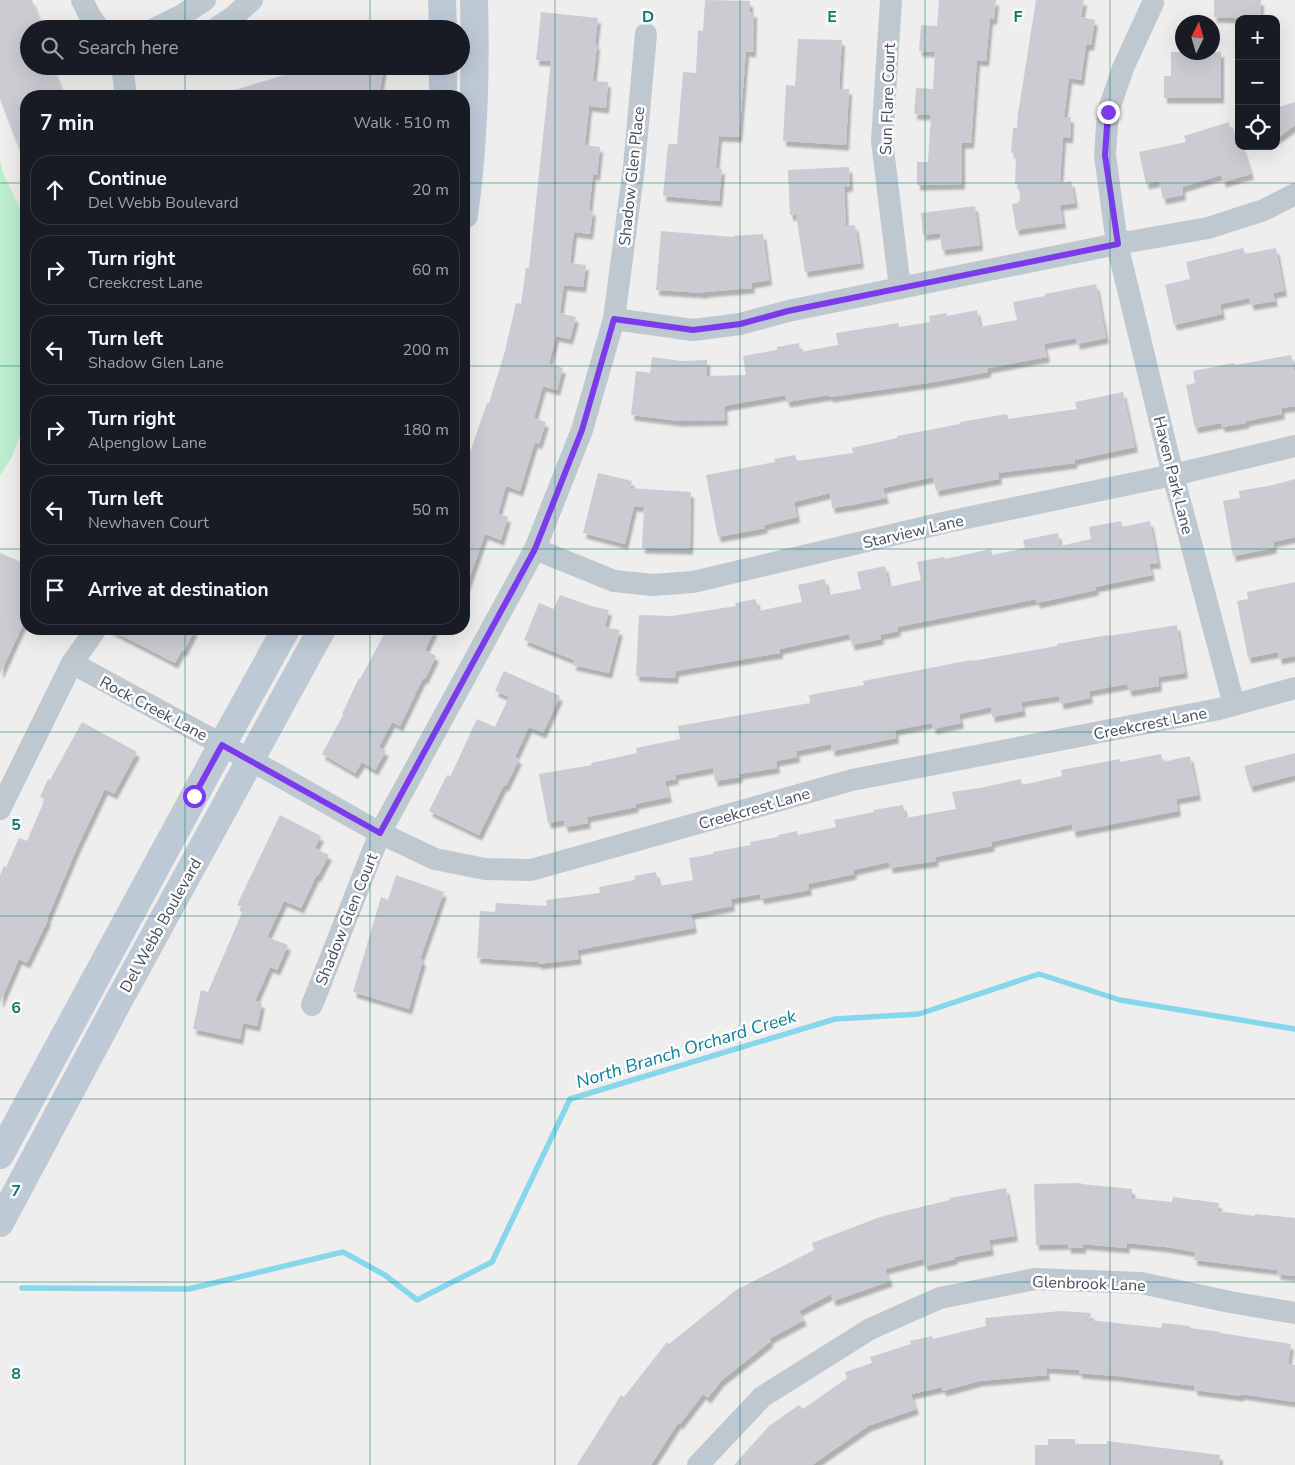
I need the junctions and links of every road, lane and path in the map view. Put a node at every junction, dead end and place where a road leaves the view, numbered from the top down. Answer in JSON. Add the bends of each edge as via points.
{"nodes":[{"id":1,"x":82,"y":0,"type":"edge"},
{"id":2,"x":205,"y":0,"type":"edge"},
{"id":3,"x":252,"y":0,"type":"edge"},
{"id":4,"x":442,"y":0,"type":"edge"},
{"id":5,"x":474,"y":0,"type":"edge"},
{"id":6,"x":891,"y":0,"type":"edge"},
{"id":7,"x":1153,"y":3,"type":"dead end"},
{"id":8,"x":93,"y":20,"type":"edge"},
{"id":9,"x":172,"y":20,"type":"edge"},
{"id":10,"x":228,"y":20,"type":"edge"},
{"id":11,"x":443,"y":20,"type":"edge"},
{"id":12,"x":646,"y":34,"type":"dead end"},
{"id":13,"x":123,"y":75,"type":"edge"},
{"id":14,"x":443,"y":75,"type":"edge"},
{"id":15,"x":125,"y":90,"type":"edge"},
{"id":16,"x":443,"y":90,"type":"edge"},
{"id":17,"x":470,"y":150,"type":"edge"},
{"id":18,"x":1295,"y":194,"type":"edge"},
{"id":19,"x":1118,"y":244,"type":"junction"},
{"id":20,"x":900,"y":288,"type":"junction"},
{"id":21,"x":614,"y":319,"type":"junction"},
{"id":22,"x":1295,"y":446,"type":"edge"},
{"id":23,"x":1173,"y":475,"type":"junction"},
{"id":24,"x":535,"y":549,"type":"junction"},
{"id":25,"x":92,"y":635,"type":"edge"},
{"id":26,"x":284,"y":635,"type":"edge"},
{"id":27,"x":318,"y":635,"type":"edge"},
{"id":28,"x":72,"y":664,"type":"junction"},
{"id":29,"x":1295,"y":688,"type":"edge"},
{"id":30,"x":1234,"y":705,"type":"junction"},
{"id":31,"x":236,"y":752,"type":"junction"},
{"id":32,"x":0,"y":809,"type":"edge"},
{"id":33,"x":380,"y":833,"type":"junction"},
{"id":34,"x":312,"y":1005,"type":"dead end"},
{"id":35,"x":0,"y":1155,"type":"edge"},
{"id":36,"x":0,"y":1223,"type":"edge"},
{"id":37,"x":1295,"y":1313,"type":"edge"},
{"id":38,"x":698,"y":1465,"type":"edge"}],
"edges":[{"from":1,"to":8,"type":"street"},
{"from":2,"to":9,"type":"street"},
{"from":3,"to":10,"type":"street"},
{"from":4,"to":11,"type":"street"},
{"from":5,"to":17,"type":"street","via":[[474,107]]},
{"from":6,"to":20,"type":"street","name":"Sun Flare Court","via":[[882,140]]},
{"from":7,"to":19,"type":"street","name":"Haven Park Lane","via":[[1122,68],[1108,112],[1105,155]]},
{"from":12,"to":21,"type":"street","name":"Shadow Glen Place","via":[[634,166]]},
{"from":13,"to":15,"type":"street"},
{"from":14,"to":16,"type":"street"},
{"from":18,"to":19,"type":"street","via":[[1264,210],[1208,228]]},
{"from":19,"to":20,"type":"street"},
{"from":19,"to":23,"type":"street","name":"Haven Park Lane"},
{"from":20,"to":21,"type":"street","via":[[740,324],[693,330]]},
{"from":21,"to":24,"type":"street","name":"Shadow Glen Place","via":[[582,430]]},
{"from":22,"to":23,"type":"street","name":"Starview Lane"},
{"from":23,"to":24,"type":"street","name":"Starview Lane","via":[[947,522],[693,582],[653,585],[614,581]]},
{"from":23,"to":30,"type":"street","name":"Haven Park Lane"},
{"from":24,"to":33,"type":"street","name":"Shadow Glen Court"},
{"from":25,"to":28,"type":"street"},
{"from":26,"to":31,"type":"street","name":"Del Webb Boulevard"},
{"from":27,"to":31,"type":"street","name":"Del Webb Boulevard"},
{"from":28,"to":31,"type":"street","name":"Rock Creek Lane"},
{"from":28,"to":32,"type":"street"},
{"from":29,"to":30,"type":"street","name":"Creekcrest Lane"},
{"from":30,"to":33,"type":"street","name":"Creekcrest Lane","via":[[852,780],[531,870],[485,869],[435,859]]},
{"from":31,"to":33,"type":"street","name":"Creekcrest Lane"},
{"from":31,"to":35,"type":"street","name":"Del Webb Boulevard"},
{"from":31,"to":36,"type":"street","name":"Del Webb Boulevard","via":[[113,1011]]},
{"from":33,"to":34,"type":"street","name":"Shadow Glen Court"},
{"from":37,"to":38,"type":"street","name":"Glenbrook Lane","via":[[1141,1283],[1035,1279],[940,1298],[870,1329],[762,1397]]}]}
